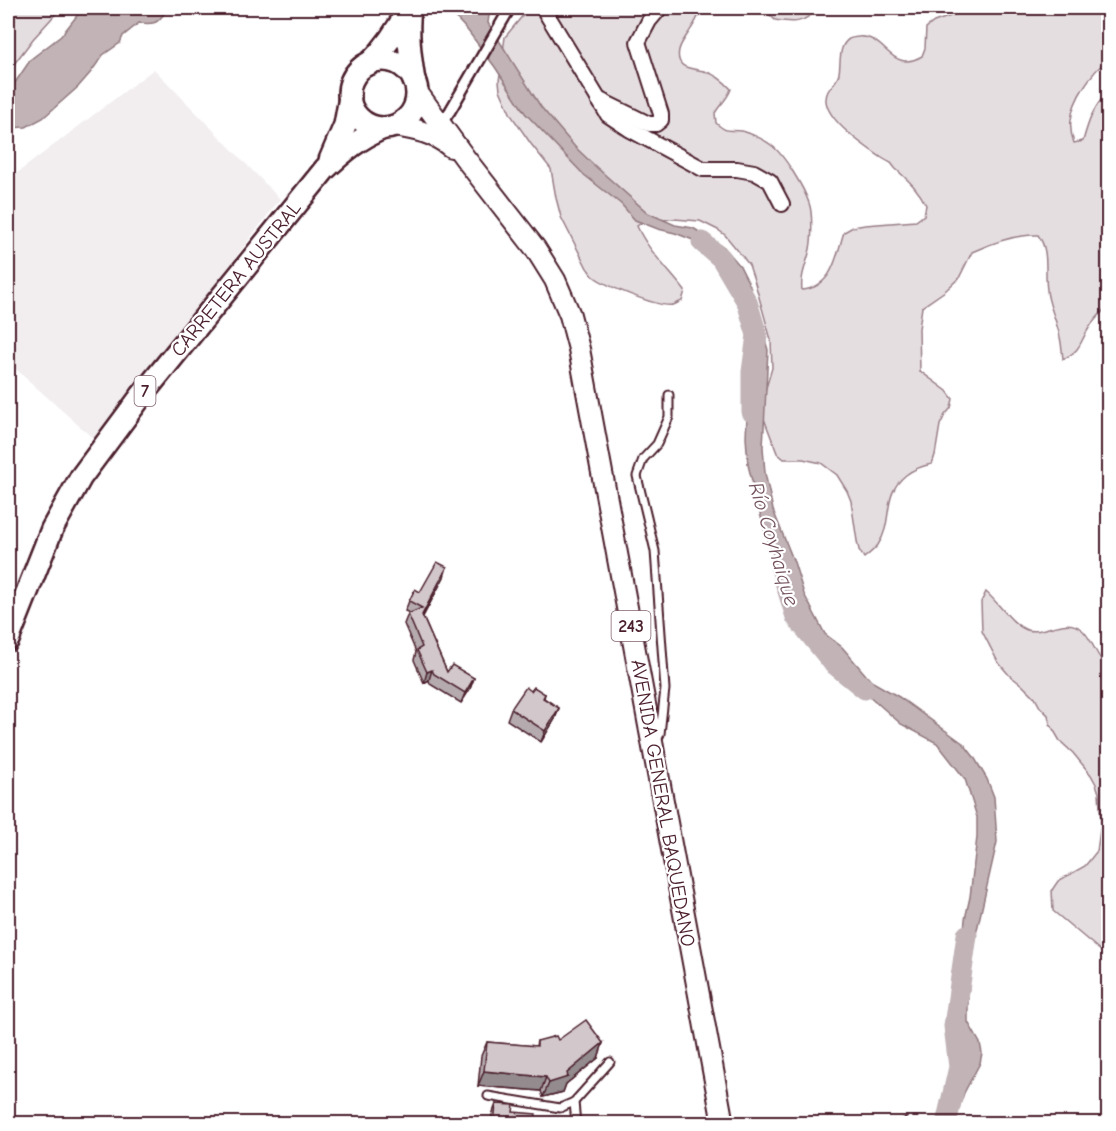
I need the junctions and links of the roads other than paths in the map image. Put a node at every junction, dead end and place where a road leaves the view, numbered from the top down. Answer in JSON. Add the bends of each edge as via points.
{"nodes":[{"id":1,"x":409,"y":8,"type":"edge"},
{"id":2,"x":510,"y":8,"type":"edge"},
{"id":3,"x":543,"y":8,"type":"edge"},
{"id":4,"x":660,"y":8,"type":"edge"},
{"id":5,"x":369,"y":64,"type":"junction"},
{"id":6,"x":416,"y":87,"type":"junction"},
{"id":7,"x":350,"y":97,"type":"junction"},
{"id":8,"x":598,"y":99,"type":"junction"},
{"id":9,"x":441,"y":125,"type":"junction"},
{"id":10,"x":389,"y":127,"type":"junction"},
{"id":11,"x":465,"y":158,"type":"junction"},
{"id":12,"x":325,"y":169,"type":"junction"},
{"id":13,"x":782,"y":204,"type":"dead end"},
{"id":14,"x":669,"y":395,"type":"dead end"},
{"id":15,"x":8,"y":640,"type":"edge"},
{"id":16,"x":653,"y":748,"type":"junction"},
{"id":17,"x":610,"y":1062,"type":"dead end"},
{"id":18,"x":488,"y":1096,"type":"dead end"},
{"id":19,"x":574,"y":1102,"type":"junction"},
{"id":20,"x":576,"y":1124,"type":"edge"},
{"id":21,"x":723,"y":1124,"type":"edge"}],
"edges":[{"from":1,"to":5,"type":"highway","number":"7","via":[[388,43]]},
{"from":1,"to":6,"type":"highway","number":"7","via":[[409,48]]},
{"from":2,"to":9,"type":"street"},
{"from":3,"to":8,"type":"street"},
{"from":4,"to":8,"type":"street","via":[[638,42],[661,120],[649,124]]},
{"from":5,"to":6,"type":"highway","via":[[384,61],[399,65]]},
{"from":5,"to":7,"type":"highway","number":"7","via":[[356,74]]},
{"from":6,"to":9,"type":"main road","name":"AVENIDA GENERAL BAQUEDANO","number":"243"},
{"from":6,"to":10,"type":"highway","number":"7","via":[[417,99],[411,113],[401,123]]},
{"from":7,"to":10,"type":"highway","via":[[361,119],[376,127]]},
{"from":7,"to":12,"type":"highway","name":"CARRETERA AUSTRAL","number":"7","via":[[345,125]]},
{"from":8,"to":13,"type":"street","via":[[615,120],[703,169],[754,172],[770,181]]},
{"from":9,"to":11,"type":"main road","name":"AVENIDA GENERAL BAQUEDANO","number":"243"},
{"from":10,"to":11,"type":"main road","name":"AVENIDA GENERAL BAQUEDANO","number":"243","via":[[435,135]]},
{"from":10,"to":12,"type":"highway","name":"CARRETERA AUSTRAL","number":"7","via":[[358,141]]},
{"from":11,"to":16,"type":"main road","name":"AVENIDA GENERAL BAQUEDANO","number":"243","via":[[535,248],[570,315]]},
{"from":12,"to":15,"type":"highway","name":"CARRETERA AUSTRAL","number":"7","via":[[86,469],[52,529]]},
{"from":14,"to":16,"type":"lane","via":[[669,417],[637,476],[655,551],[665,689],[660,734]]},
{"from":16,"to":21,"type":"main road","name":"AVENIDA GENERAL BAQUEDANO","number":"243"},
{"from":17,"to":19,"type":"lane"},
{"from":18,"to":19,"type":"lane","via":[[560,1108]]},
{"from":19,"to":20,"type":"lane"}]}
